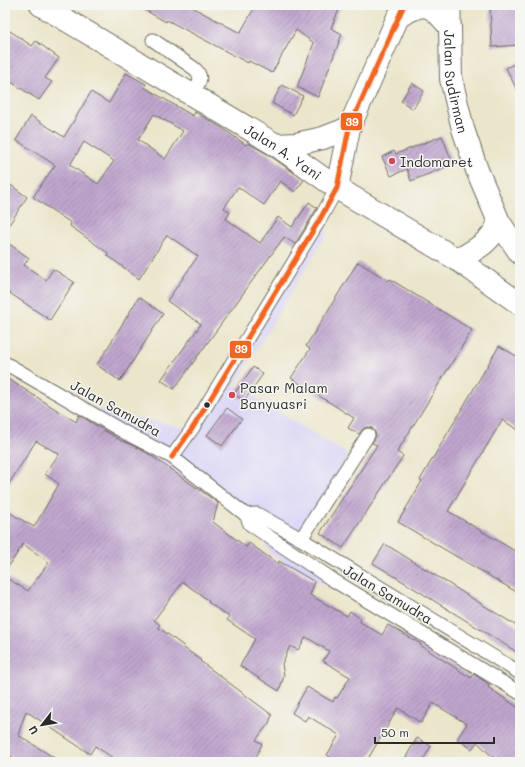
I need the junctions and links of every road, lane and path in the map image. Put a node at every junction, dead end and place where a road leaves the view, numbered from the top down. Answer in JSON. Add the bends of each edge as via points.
{"nodes":[{"id":1,"x":41,"y":5,"type":"edge"},
{"id":2,"x":450,"y":5,"type":"edge"},
{"id":3,"x":64,"y":11,"type":"edge"},
{"id":4,"x":401,"y":11,"type":"edge"},
{"id":5,"x":450,"y":27,"type":"junction"},
{"id":6,"x":153,"y":40,"type":"dead end"},
{"id":7,"x":192,"y":95,"type":"junction"},
{"id":8,"x":349,"y":128,"type":"junction"},
{"id":9,"x":276,"y":145,"type":"junction"},
{"id":10,"x":336,"y":188,"type":"junction"},
{"id":11,"x":499,"y":222,"type":"junction"},
{"id":12,"x":520,"y":253,"type":"edge"},
{"id":13,"x":458,"y":260,"type":"junction"},
{"id":14,"x":520,"y":304,"type":"edge"},
{"id":15,"x":5,"y":363,"type":"edge"},
{"id":16,"x":368,"y":435,"type":"dead end"},
{"id":17,"x":172,"y":457,"type":"junction"},
{"id":18,"x":246,"y":515,"type":"junction"},
{"id":19,"x":301,"y":538,"type":"junction"},
{"id":20,"x":520,"y":673,"type":"edge"},
{"id":21,"x":520,"y":693,"type":"edge"}],
"edges":[{"from":1,"to":3,"type":"highway","name":"Jalan A. Yani"},
{"from":2,"to":5,"type":"main road","name":"Jalan Sudirman"},
{"from":3,"to":7,"type":"highway","name":"Jalan A. Yani"},
{"from":4,"to":5,"type":"highway","via":[[426,6],[436,11]]},
{"from":4,"to":8,"type":"highway"},
{"from":5,"to":11,"type":"highway","name":"Jalan Sudirman","via":[[451,79],[457,109],[477,170]]},
{"from":6,"to":7,"type":"street","via":[[200,73]]},
{"from":7,"to":9,"type":"highway","name":"Jalan A. Yani"},
{"from":8,"to":9,"type":"highway","via":[[323,138]]},
{"from":8,"to":10,"type":"highway"},
{"from":9,"to":10,"type":"highway","name":"Jalan A. Yani"},
{"from":10,"to":13,"type":"highway","name":"Jalan A. Yani"},
{"from":10,"to":17,"type":"street","via":[[320,219]]},
{"from":11,"to":12,"type":"highway"},
{"from":11,"to":13,"type":"highway","via":[[488,240]]},
{"from":13,"to":14,"type":"highway","name":"Jalan A. Yani"},
{"from":15,"to":17,"type":"street","name":"Jalan Samudra"},
{"from":16,"to":19,"type":"street"},
{"from":17,"to":18,"type":"street","name":"Jalan Samudra"},
{"from":18,"to":19,"type":"street","name":"Jalan Samudra","via":[[257,514]]},
{"from":18,"to":21,"type":"street","name":"Jalan Samudra","via":[[250,524],[333,580]]},
{"from":19,"to":20,"type":"street","name":"Jalan Samudra"}]}
